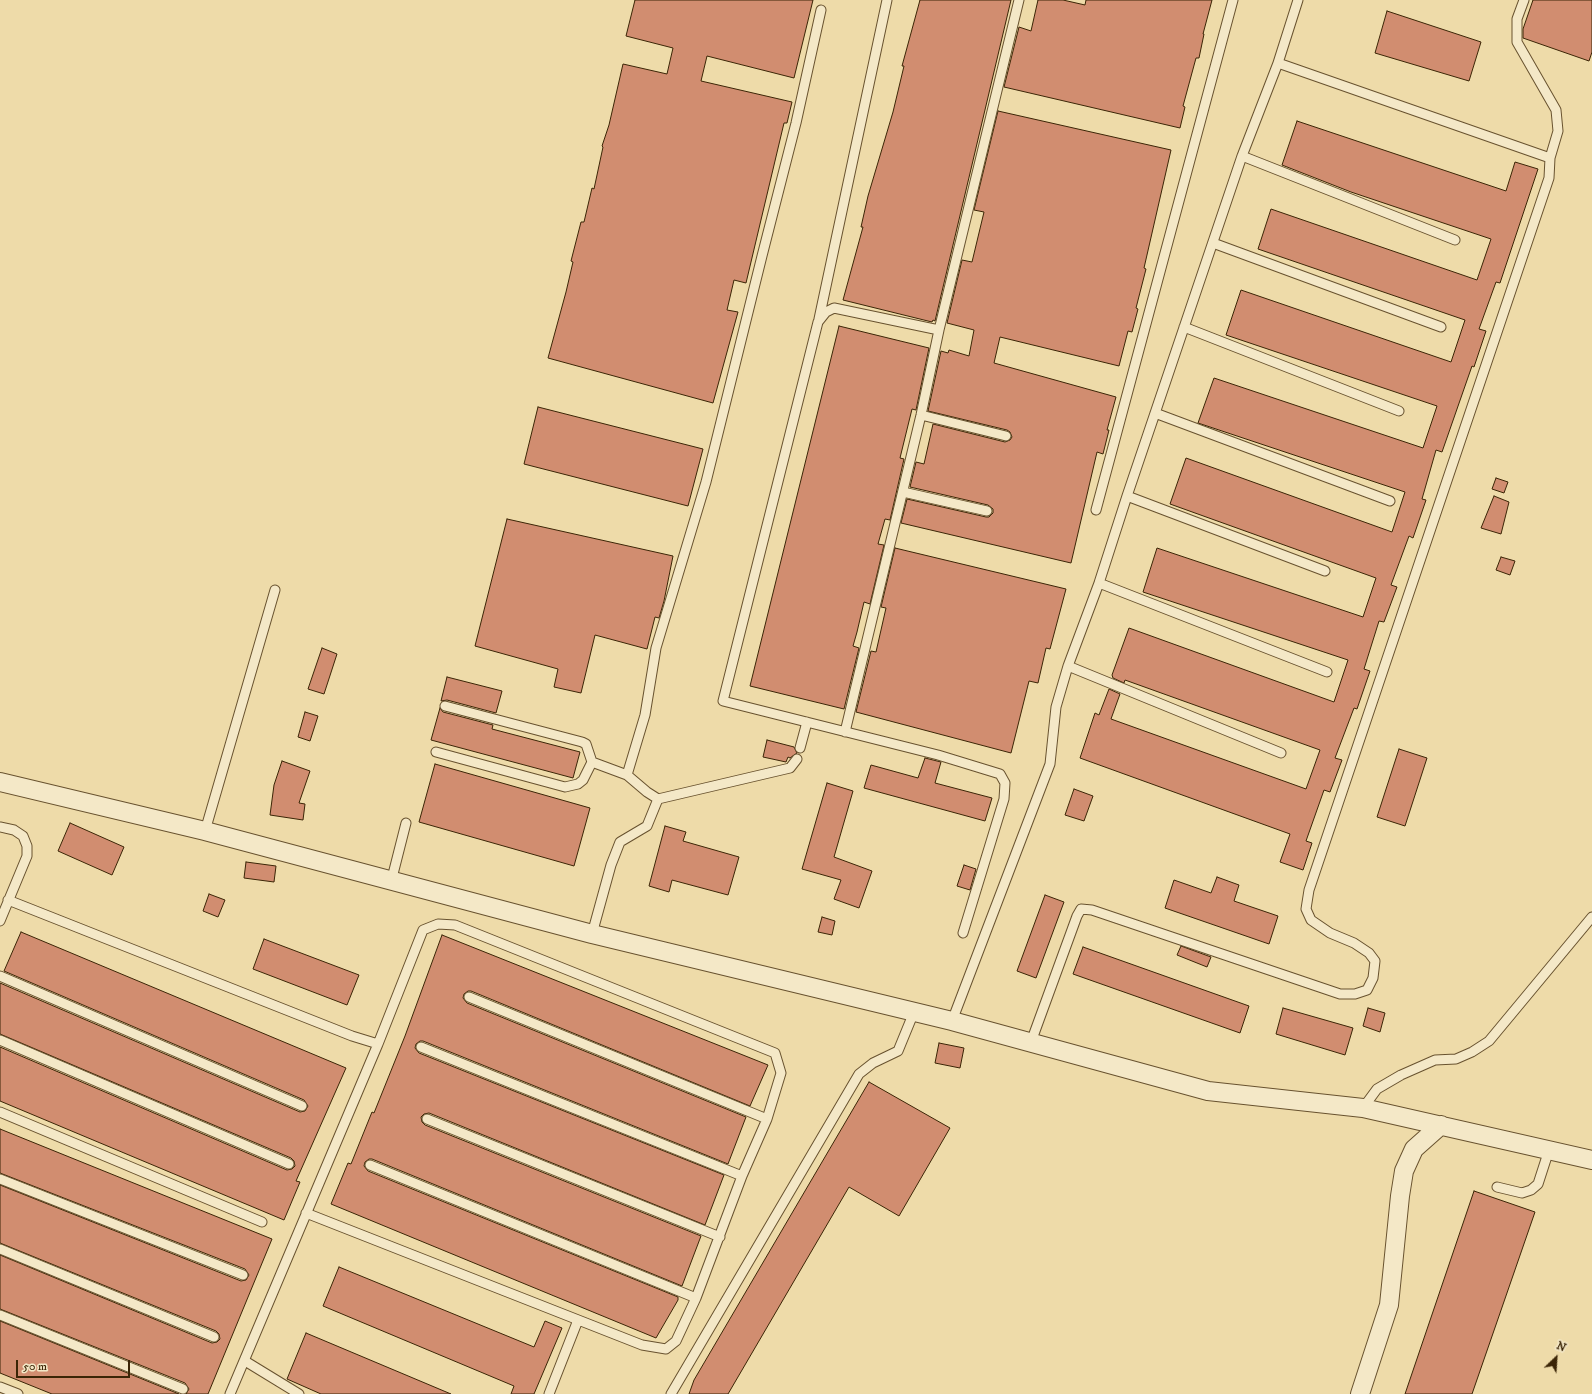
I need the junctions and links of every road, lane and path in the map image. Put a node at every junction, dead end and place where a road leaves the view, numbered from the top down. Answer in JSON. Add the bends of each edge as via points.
{"nodes":[{"id":1,"x":887,"y":0,"type":"edge"},
{"id":2,"x":1019,"y":0,"type":"edge"},
{"id":3,"x":1233,"y":0,"type":"edge"},
{"id":4,"x":1298,"y":0,"type":"edge"},
{"id":5,"x":1524,"y":0,"type":"edge"},
{"id":6,"x":821,"y":10,"type":"dead end"},
{"id":7,"x":1278,"y":63,"type":"junction"},
{"id":8,"x":1242,"y":156,"type":"junction"},
{"id":9,"x":1550,"y":158,"type":"junction"},
{"id":10,"x":1455,"y":240,"type":"dead end"},
{"id":11,"x":1213,"y":243,"type":"junction"},
{"id":12,"x":818,"y":322,"type":"junction"},
{"id":13,"x":1184,"y":327,"type":"junction"},
{"id":14,"x":1441,"y":327,"type":"dead end"},
{"id":15,"x":939,"y":330,"type":"junction"},
{"id":16,"x":1399,"y":411,"type":"dead end"},
{"id":17,"x":1155,"y":413,"type":"junction"},
{"id":18,"x":921,"y":416,"type":"junction"},
{"id":19,"x":1006,"y":436,"type":"dead end"},
{"id":20,"x":903,"y":492,"type":"junction"},
{"id":21,"x":1126,"y":496,"type":"junction"},
{"id":22,"x":1390,"y":501,"type":"dead end"},
{"id":23,"x":1096,"y":510,"type":"dead end"},
{"id":24,"x":988,"y":512,"type":"dead end"},
{"id":25,"x":1325,"y":571,"type":"dead end"},
{"id":26,"x":1099,"y":583,"type":"junction"},
{"id":27,"x":275,"y":590,"type":"dead end"},
{"id":28,"x":1068,"y":666,"type":"junction"},
{"id":29,"x":1327,"y":672,"type":"dead end"},
{"id":30,"x":445,"y":706,"type":"dead end"},
{"id":31,"x":807,"y":722,"type":"junction"},
{"id":32,"x":845,"y":732,"type":"junction"},
{"id":33,"x":800,"y":748,"type":"dead end"},
{"id":34,"x":436,"y":752,"type":"dead end"},
{"id":35,"x":1281,"y":753,"type":"dead end"},
{"id":36,"x":797,"y":759,"type":"dead end"},
{"id":37,"x":592,"y":762,"type":"junction"},
{"id":38,"x":627,"y":775,"type":"junction"},
{"id":39,"x":0,"y":782,"type":"edge"},
{"id":40,"x":658,"y":798,"type":"junction"},
{"id":41,"x":406,"y":823,"type":"dead end"},
{"id":42,"x":0,"y":827,"type":"edge"},
{"id":43,"x":205,"y":831,"type":"junction"},
{"id":44,"x":391,"y":882,"type":"junction"},
{"id":45,"x":8,"y":900,"type":"junction"},
{"id":46,"x":1592,"y":916,"type":"edge"},
{"id":47,"x":0,"y":921,"type":"edge"},
{"id":48,"x":963,"y":932,"type":"dead end"},
{"id":49,"x":592,"y":934,"type":"junction"},
{"id":50,"x":0,"y":976,"type":"edge"},
{"id":51,"x":469,"y":997,"type":"dead end"},
{"id":52,"x":914,"y":1012,"type":"junction"},
{"id":53,"x":952,"y":1021,"type":"junction"},
{"id":54,"x":0,"y":1040,"type":"edge"},
{"id":55,"x":1031,"y":1042,"type":"junction"},
{"id":56,"x":378,"y":1044,"type":"junction"},
{"id":57,"x":421,"y":1047,"type":"dead end"},
{"id":58,"x":302,"y":1106,"type":"dead end"},
{"id":59,"x":1364,"y":1108,"type":"junction"},
{"id":60,"x":0,"y":1112,"type":"edge"},
{"id":61,"x":427,"y":1119,"type":"dead end"},
{"id":62,"x":767,"y":1119,"type":"junction"},
{"id":63,"x":1441,"y":1125,"type":"junction"},
{"id":64,"x":1549,"y":1150,"type":"junction"},
{"id":65,"x":1592,"y":1160,"type":"edge"},
{"id":66,"x":289,"y":1164,"type":"dead end"},
{"id":67,"x":370,"y":1165,"type":"dead end"},
{"id":68,"x":742,"y":1176,"type":"junction"},
{"id":69,"x":0,"y":1179,"type":"edge"},
{"id":70,"x":1497,"y":1187,"type":"dead end"},
{"id":71,"x":306,"y":1213,"type":"junction"},
{"id":72,"x":262,"y":1222,"type":"dead end"},
{"id":73,"x":720,"y":1237,"type":"junction"},
{"id":74,"x":0,"y":1249,"type":"edge"},
{"id":75,"x":243,"y":1275,"type":"dead end"},
{"id":76,"x":696,"y":1298,"type":"junction"},
{"id":77,"x":0,"y":1314,"type":"edge"},
{"id":78,"x":578,"y":1320,"type":"junction"},
{"id":79,"x":214,"y":1337,"type":"dead end"},
{"id":80,"x":245,"y":1362,"type":"junction"},
{"id":81,"x":0,"y":1387,"type":"edge"},
{"id":82,"x":183,"y":1389,"type":"dead end"},
{"id":83,"x":18,"y":1394,"type":"edge"},
{"id":84,"x":230,"y":1394,"type":"edge"},
{"id":85,"x":299,"y":1394,"type":"edge"},
{"id":86,"x":549,"y":1394,"type":"edge"},
{"id":87,"x":671,"y":1394,"type":"edge"},
{"id":88,"x":1360,"y":1394,"type":"edge"}],
"edges":[{"from":1,"to":12,"type":"lane"},
{"from":2,"to":15,"type":"lane"},
{"from":3,"to":23,"type":"lane"},
{"from":4,"to":7,"type":"lane"},
{"from":5,"to":9,"type":"lane","via":[[1518,19],[1517,42],[1556,110],[1558,131]]},
{"from":6,"to":38,"type":"lane","via":[[796,123],[706,482],[656,648],[645,715]]},
{"from":7,"to":8,"type":"lane"},
{"from":7,"to":9,"type":"lane"},
{"from":8,"to":10,"type":"lane"},
{"from":8,"to":11,"type":"lane"},
{"from":9,"to":55,"type":"lane","via":[[1549,178],[1309,890],[1306,909],[1310,920],[1369,952],[1375,961],[1373,978],[1367,990],[1355,994],[1340,994],[1092,910],[1081,909]]},
{"from":11,"to":13,"type":"lane"},
{"from":11,"to":14,"type":"lane"},
{"from":12,"to":15,"type":"lane","via":[[826,312],[834,308]]},
{"from":12,"to":31,"type":"lane","via":[[723,701]]},
{"from":13,"to":16,"type":"lane"},
{"from":13,"to":17,"type":"lane"},
{"from":15,"to":18,"type":"lane"},
{"from":17,"to":21,"type":"lane"},
{"from":17,"to":22,"type":"lane"},
{"from":18,"to":19,"type":"lane"},
{"from":18,"to":20,"type":"lane"},
{"from":20,"to":24,"type":"lane"},
{"from":20,"to":32,"type":"lane"},
{"from":21,"to":25,"type":"lane"},
{"from":21,"to":26,"type":"lane"},
{"from":26,"to":28,"type":"lane"},
{"from":26,"to":29,"type":"lane"},
{"from":27,"to":43,"type":"lane"},
{"from":28,"to":35,"type":"lane"},
{"from":28,"to":53,"type":"lane","via":[[1056,707],[1050,764]]},
{"from":30,"to":37,"type":"lane","via":[[582,742],[586,744]]},
{"from":31,"to":32,"type":"lane"},
{"from":31,"to":33,"type":"lane"},
{"from":32,"to":48,"type":"lane","via":[[938,755],[1000,774],[1005,783],[1004,799]]},
{"from":34,"to":37,"type":"lane","via":[[565,787],[583,780]]},
{"from":36,"to":40,"type":"lane","via":[[790,768]]},
{"from":37,"to":38,"type":"lane"},
{"from":38,"to":40,"type":"lane"},
{"from":39,"to":43,"type":"street"},
{"from":40,"to":49,"type":"lane","via":[[647,826],[620,842]]},
{"from":41,"to":44,"type":"lane"},
{"from":42,"to":45,"type":"lane","via":[[14,830],[22,836],[27,846],[27,856]]},
{"from":43,"to":44,"type":"street"},
{"from":44,"to":49,"type":"street"},
{"from":45,"to":47,"type":"lane"},
{"from":45,"to":56,"type":"lane","via":[[344,1033]]},
{"from":46,"to":59,"type":"lane","via":[[1488,1041],[1456,1059],[1435,1060],[1400,1075],[1377,1089]]},
{"from":49,"to":52,"type":"street"},
{"from":50,"to":58,"type":"lane"},
{"from":51,"to":62,"type":"lane"},
{"from":52,"to":53,"type":"street"},
{"from":52,"to":87,"type":"lane","via":[[898,1051],[873,1063],[859,1074]]},
{"from":53,"to":55,"type":"street"},
{"from":54,"to":66,"type":"lane"},
{"from":55,"to":59,"type":"street","via":[[1208,1091]]},
{"from":56,"to":62,"type":"lane","via":[[423,930],[438,924],[455,926],[775,1053],[781,1073]]},
{"from":56,"to":71,"type":"lane"},
{"from":57,"to":68,"type":"lane"},
{"from":59,"to":63,"type":"street"},
{"from":60,"to":72,"type":"lane"},
{"from":61,"to":73,"type":"lane"},
{"from":62,"to":68,"type":"lane"},
{"from":63,"to":64,"type":"street"},
{"from":63,"to":88,"type":"street","via":[[1414,1149],[1404,1171],[1389,1305]]},
{"from":64,"to":65,"type":"street"},
{"from":64,"to":70,"type":"lane","via":[[1538,1184],[1531,1190],[1522,1193]]},
{"from":67,"to":76,"type":"lane"},
{"from":68,"to":73,"type":"lane"},
{"from":69,"to":75,"type":"lane"},
{"from":71,"to":78,"type":"lane"},
{"from":71,"to":80,"type":"lane"},
{"from":73,"to":76,"type":"lane"},
{"from":74,"to":79,"type":"lane"},
{"from":76,"to":78,"type":"lane","via":[[676,1341],[666,1349],[642,1346]]},
{"from":77,"to":82,"type":"lane"},
{"from":78,"to":86,"type":"lane"},
{"from":80,"to":84,"type":"lane"},
{"from":80,"to":85,"type":"lane"},
{"from":81,"to":83,"type":"lane"}]}
